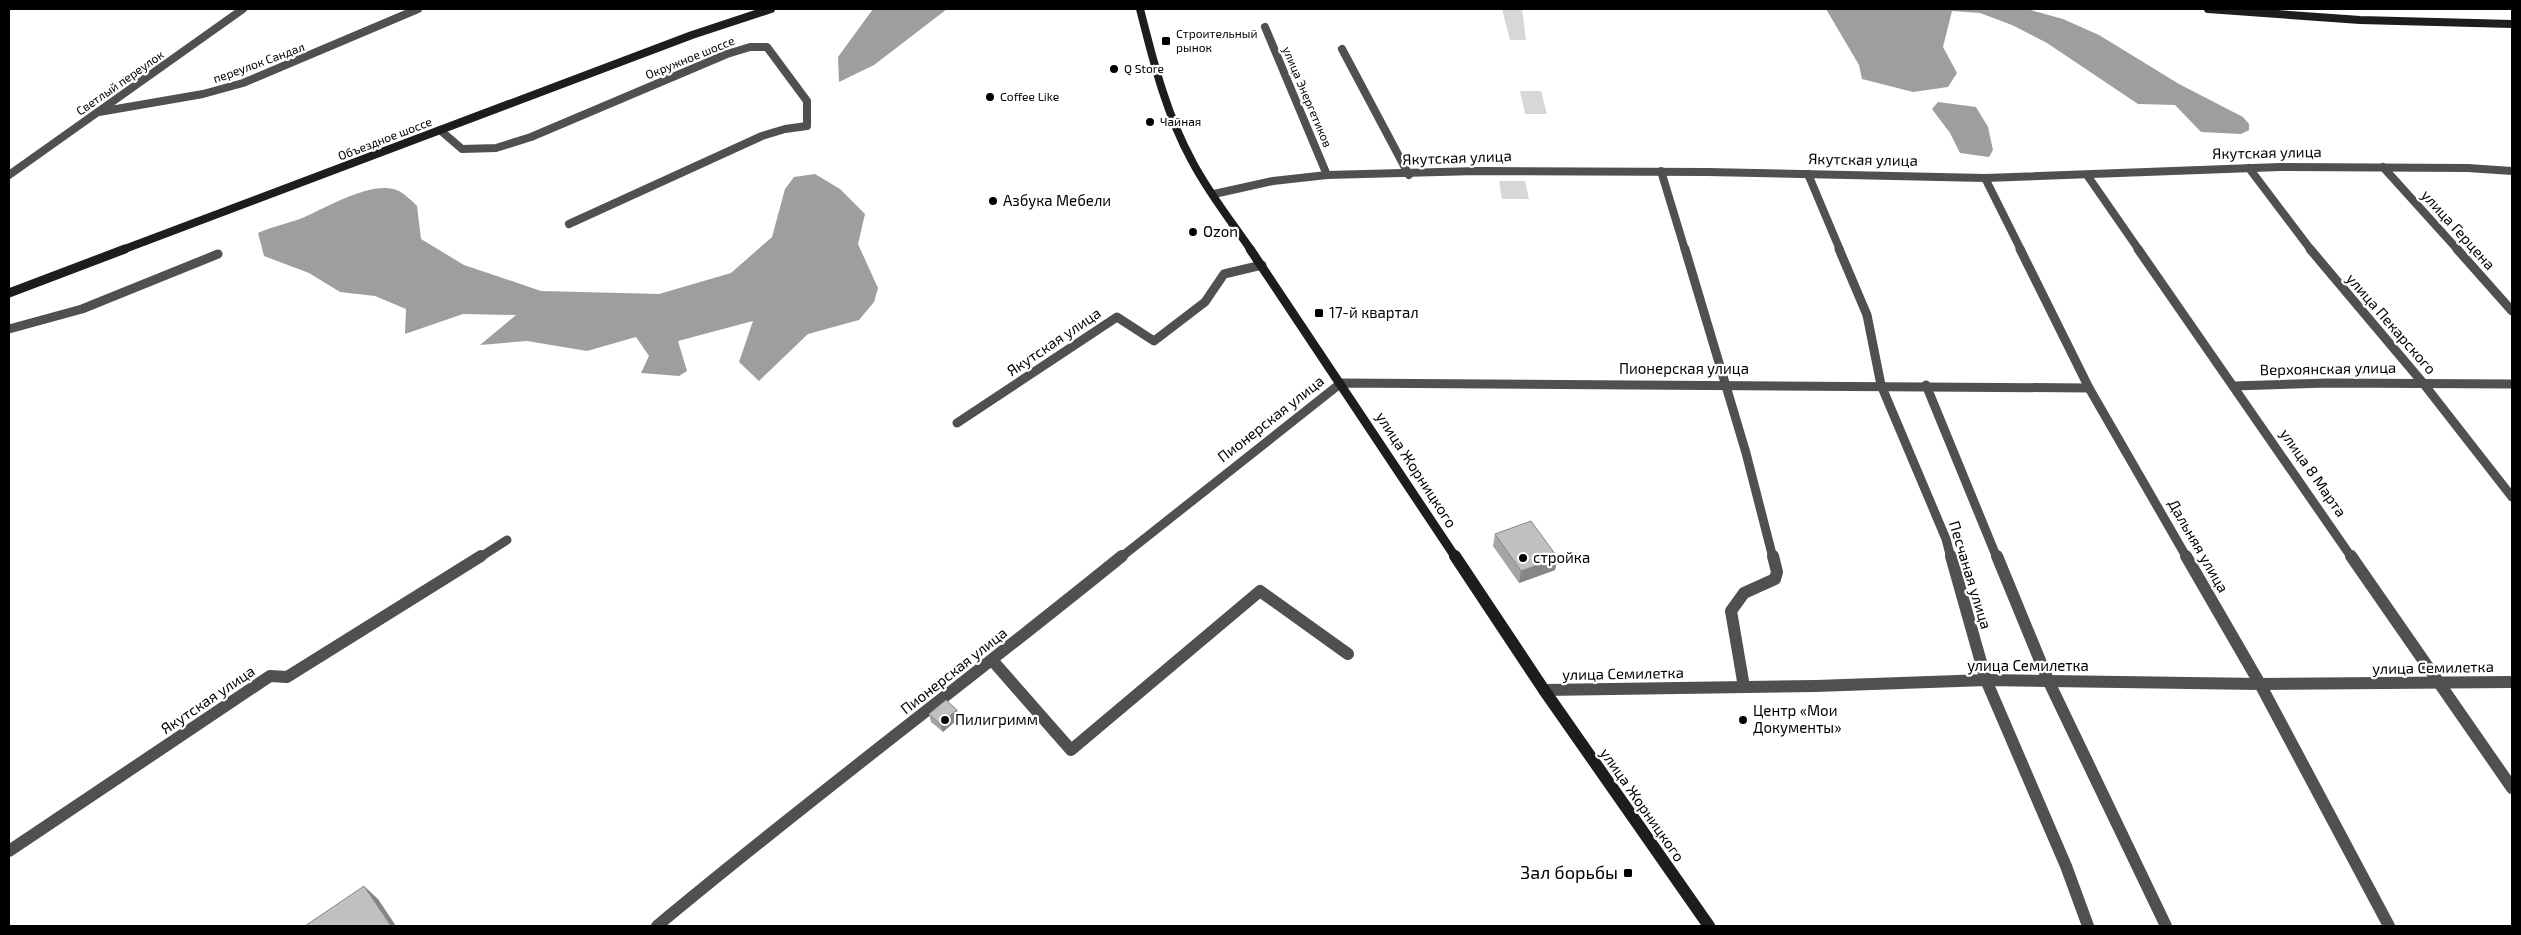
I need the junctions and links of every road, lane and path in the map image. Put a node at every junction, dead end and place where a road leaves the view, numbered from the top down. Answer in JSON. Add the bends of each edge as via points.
{"nodes":[{"id":1,"x":243,"y":9,"type":"edge"},
{"id":2,"x":418,"y":9,"type":"edge"},
{"id":3,"x":771,"y":9,"type":"edge"},
{"id":4,"x":1140,"y":9,"type":"edge"},
{"id":5,"x":2208,"y":9,"type":"edge"},
{"id":6,"x":2223,"y":10,"type":"edge"},
{"id":7,"x":2512,"y":24,"type":"edge"},
{"id":8,"x":1265,"y":27,"type":"dead end"},
{"id":9,"x":1342,"y":49,"type":"dead end"},
{"id":10,"x":99,"y":112,"type":"junction"},
{"id":11,"x":440,"y":130,"type":"junction"},
{"id":12,"x":2383,"y":167,"type":"junction"},
{"id":13,"x":2249,"y":168,"type":"junction"},
{"id":14,"x":1661,"y":171,"type":"junction"},
{"id":15,"x":2512,"y":171,"type":"edge"},
{"id":16,"x":1808,"y":174,"type":"junction"},
{"id":17,"x":1327,"y":175,"type":"junction"},
{"id":18,"x":1409,"y":175,"type":"junction"},
{"id":19,"x":9,"y":176,"type":"edge"},
{"id":20,"x":2088,"y":176,"type":"junction"},
{"id":21,"x":1985,"y":178,"type":"junction"},
{"id":22,"x":1214,"y":194,"type":"junction"},
{"id":23,"x":569,"y":224,"type":"dead end"},
{"id":24,"x":218,"y":254,"type":"dead end"},
{"id":25,"x":1262,"y":265,"type":"junction"},
{"id":26,"x":9,"y":293,"type":"edge"},
{"id":27,"x":2512,"y":311,"type":"edge"},
{"id":28,"x":9,"y":330,"type":"edge"},
{"id":29,"x":1341,"y":383,"type":"junction"},
{"id":30,"x":2424,"y":383,"type":"junction"},
{"id":31,"x":2512,"y":384,"type":"edge"},
{"id":32,"x":1725,"y":385,"type":"junction"},
{"id":33,"x":1882,"y":385,"type":"junction"},
{"id":34,"x":1926,"y":386,"type":"junction"},
{"id":35,"x":2234,"y":386,"type":"junction"},
{"id":36,"x":2089,"y":388,"type":"junction"},
{"id":37,"x":957,"y":424,"type":"dead end"},
{"id":38,"x":2512,"y":497,"type":"edge"},
{"id":39,"x":507,"y":540,"type":"dead end"},
{"id":40,"x":1348,"y":654,"type":"dead end"},
{"id":41,"x":992,"y":660,"type":"junction"},
{"id":42,"x":1986,"y":680,"type":"junction"},
{"id":43,"x":2048,"y":680,"type":"junction"},
{"id":44,"x":2512,"y":682,"type":"edge"},
{"id":45,"x":2440,"y":683,"type":"junction"},
{"id":46,"x":2260,"y":684,"type":"junction"},
{"id":47,"x":1744,"y":687,"type":"junction"},
{"id":48,"x":1544,"y":690,"type":"junction"},
{"id":49,"x":2512,"y":788,"type":"edge"},
{"id":50,"x":9,"y":851,"type":"edge"},
{"id":51,"x":658,"y":926,"type":"edge"},
{"id":52,"x":1709,"y":926,"type":"edge"},
{"id":53,"x":2088,"y":926,"type":"edge"},
{"id":54,"x":2166,"y":926,"type":"edge"},
{"id":55,"x":2389,"y":926,"type":"edge"}],
"edges":[{"from":1,"to":10,"type":"street","name":"Светлый переулок"},
{"from":2,"to":10,"type":"street","name":"переулок Сандал","via":[[243,83],[203,94]]},
{"from":3,"to":11,"type":"main road","name":"Объездное шоссе","via":[[692,35]]},
{"from":4,"to":22,"type":"main road","name":"улица Жорницкого","via":[[1159,84],[1177,132]]},
{"from":5,"to":6,"type":"main road"},
{"from":6,"to":7,"type":"main road","via":[[2433,24]]},
{"from":8,"to":17,"type":"street","name":"улица Энергетиков"},
{"from":9,"to":18,"type":"street"},
{"from":10,"to":19,"type":"street","name":"Светлый переулок"},
{"from":11,"to":23,"type":"street","name":"Окружное шоссе","via":[[462,149],[496,148],[531,137],[750,47],[766,47],[807,101],[807,126],[762,136]]},
{"from":11,"to":26,"type":"main road","name":"Объездное шоссе"},
{"from":12,"to":13,"type":"street","name":"Якутская улица"},
{"from":12,"to":15,"type":"street","name":"Якутская улица"},
{"from":12,"to":27,"type":"street","name":"улица Герцена"},
{"from":13,"to":20,"type":"street","name":"Якутская улица"},
{"from":13,"to":30,"type":"street","name":"улица Пекарского","via":[[2322,266]]},
{"from":14,"to":16,"type":"street","name":"Якутская улица"},
{"from":14,"to":18,"type":"street","name":"Якутская улица","via":[[1477,171]]},
{"from":14,"to":32,"type":"street"},
{"from":16,"to":21,"type":"street","name":"Якутская улица"},
{"from":16,"to":33,"type":"street","name":"Песчаная улица","via":[[1867,315]]},
{"from":17,"to":18,"type":"street","name":"Якутская улица"},
{"from":17,"to":22,"type":"street","name":"Якутская улица","via":[[1273,181]]},
{"from":20,"to":21,"type":"street","name":"Якутская улица"},
{"from":20,"to":35,"type":"street","name":"улица 8 Марта"},
{"from":21,"to":36,"type":"street","name":"Дальняя улица"},
{"from":22,"to":25,"type":"main road","name":"улица Жорницкого"},
{"from":24,"to":28,"type":"street","via":[[82,309]]},
{"from":25,"to":29,"type":"main road","name":"улица Жорницкого"},
{"from":25,"to":37,"type":"street","name":"Якутская улица","via":[[1224,274],[1205,302],[1154,340],[1117,317]]},
{"from":29,"to":32,"type":"street","name":"Пионерская улица"},
{"from":29,"to":41,"type":"street","name":"Пионерская улица"},
{"from":29,"to":48,"type":"main road","name":"улица Жорницкого"},
{"from":30,"to":31,"type":"street","name":"Верхоянская улица"},
{"from":30,"to":35,"type":"street","name":"Верхоянская улица"},
{"from":30,"to":38,"type":"street","name":"улица Пекарского"},
{"from":32,"to":33,"type":"street","name":"Пионерская улица"},
{"from":32,"to":47,"type":"street","via":[[1776,572],[1776,579],[1744,593],[1731,611]]},
{"from":33,"to":34,"type":"street","name":"Пионерская улица"},
{"from":33,"to":42,"type":"street","name":"Песчаная улица","via":[[1946,539]]},
{"from":34,"to":36,"type":"street","name":"Пионерская улица"},
{"from":34,"to":43,"type":"street","name":"Песчаная улица"},
{"from":35,"to":45,"type":"street","name":"улица 8 Марта"},
{"from":36,"to":46,"type":"street","name":"Дальняя улица"},
{"from":39,"to":50,"type":"street","name":"Якутская улица","via":[[287,677],[270,676]]},
{"from":40,"to":41,"type":"street","via":[[1260,591],[1071,750]]},
{"from":41,"to":51,"type":"street","name":"Пионерская улица"},
{"from":42,"to":43,"type":"street","name":"улица Семилетка"},
{"from":42,"to":47,"type":"street","name":"улица Семилетка"},
{"from":42,"to":53,"type":"street","name":"Песчаная улица","via":[[2066,866]]},
{"from":43,"to":46,"type":"street","name":"улица Семилетка"},
{"from":43,"to":54,"type":"street","name":"Песчаная улица"},
{"from":44,"to":45,"type":"street","name":"улица Семилетка"},
{"from":45,"to":46,"type":"street","name":"улица Семилетка"},
{"from":45,"to":49,"type":"street","name":"улица 8 Марта"},
{"from":46,"to":55,"type":"street","name":"Дальняя улица"},
{"from":47,"to":48,"type":"street","name":"улица Семилетка"},
{"from":48,"to":52,"type":"main road","name":"улица Жорницкого"}]}
